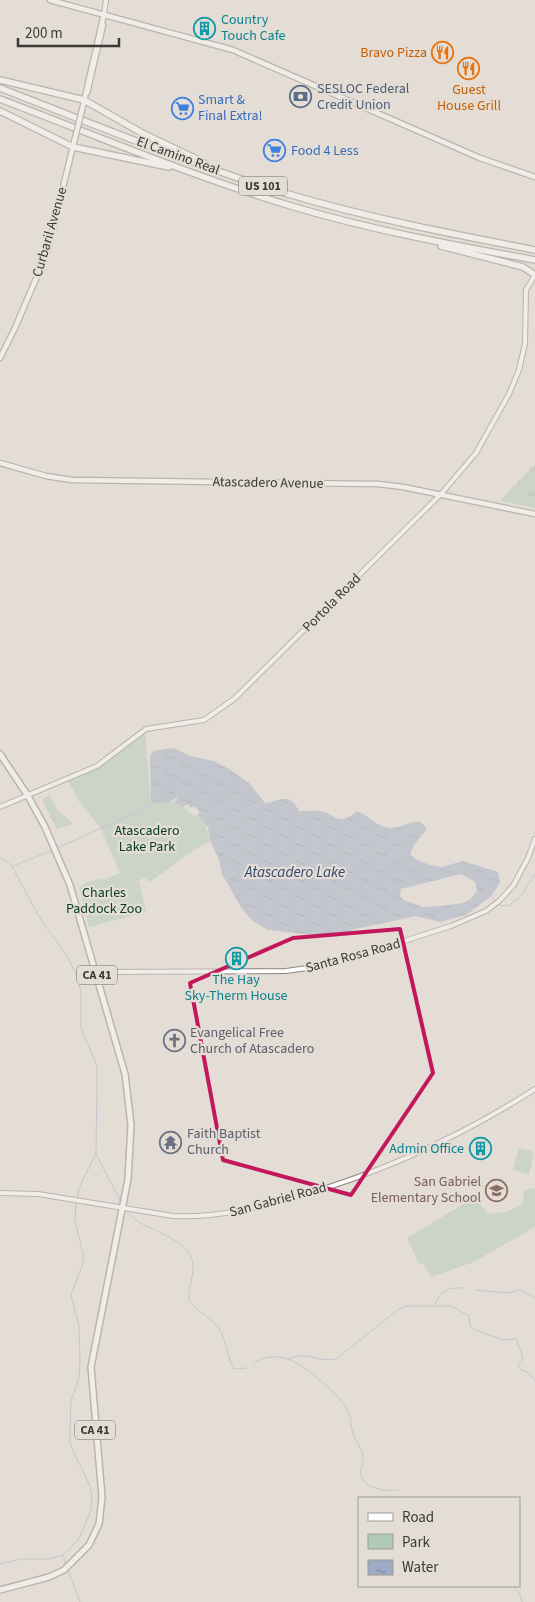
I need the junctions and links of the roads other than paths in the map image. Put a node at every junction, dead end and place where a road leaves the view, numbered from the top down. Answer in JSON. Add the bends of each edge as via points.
{"nodes":[{"id":1,"x":50,"y":0,"type":"edge"},
{"id":2,"x":106,"y":0,"type":"edge"},
{"id":3,"x":104,"y":14,"type":"junction"},
{"id":4,"x":0,"y":80,"type":"edge"},
{"id":5,"x":0,"y":88,"type":"edge"},
{"id":6,"x":0,"y":99,"type":"edge"},
{"id":7,"x":84,"y":100,"type":"junction"},
{"id":8,"x":0,"y":111,"type":"edge"},
{"id":9,"x":73,"y":147,"type":"junction"},
{"id":10,"x":182,"y":169,"type":"junction"},
{"id":11,"x":230,"y":175,"type":"junction"},
{"id":12,"x":535,"y":177,"type":"edge"},
{"id":13,"x":416,"y":238,"type":"junction"},
{"id":14,"x":535,"y":250,"type":"edge"},
{"id":15,"x":535,"y":260,"type":"edge"},
{"id":16,"x":535,"y":275,"type":"edge"},
{"id":17,"x":0,"y":358,"type":"edge"},
{"id":18,"x":0,"y":463,"type":"edge"},
{"id":19,"x":441,"y":494,"type":"junction"},
{"id":20,"x":535,"y":514,"type":"edge"},
{"id":21,"x":0,"y":754,"type":"edge"},
{"id":22,"x":28,"y":796,"type":"junction"},
{"id":23,"x":0,"y":807,"type":"edge"},
{"id":24,"x":535,"y":839,"type":"edge"},
{"id":25,"x":96,"y":972,"type":"junction"},
{"id":26,"x":535,"y":1089,"type":"edge"},
{"id":27,"x":0,"y":1193,"type":"edge"},
{"id":28,"x":122,"y":1208,"type":"junction"},
{"id":29,"x":0,"y":1590,"type":"edge"}],
"edges":[{"from":1,"to":3,"type":"main road"},
{"from":2,"to":3,"type":"street","name":"Curbaril Avenue"},
{"from":3,"to":7,"type":"main road","name":"Curbaril Avenue"},
{"from":3,"to":12,"type":"main road","via":[[233,50],[480,158]]},
{"from":4,"to":7,"type":"highway"},
{"from":5,"to":11,"type":"highway","name":"El Camino Real","number":"US 101"},
{"from":6,"to":10,"type":"highway","name":"El Camino Real","number":"US 101"},
{"from":7,"to":9,"type":"main road","name":"Curbaril Avenue","bridge":true},
{"from":7,"to":11,"type":"highway","via":[[142,133]]},
{"from":8,"to":9,"type":"highway"},
{"from":9,"to":10,"type":"highway"},
{"from":9,"to":17,"type":"main road","name":"Curbaril Avenue","via":[[47,253]]},
{"from":10,"to":13,"type":"highway","name":"El Camino Real","number":"US 101","via":[[291,206]]},
{"from":11,"to":14,"type":"highway","name":"El Camino Real","number":"US 101","via":[[373,217]]},
{"from":13,"to":15,"type":"highway","name":"El Camino Real","number":"US 101"},
{"from":13,"to":16,"type":"highway","via":[[466,254],[522,266]]},
{"from":16,"to":19,"type":"street","name":"Portola Road","via":[[526,290],[525,344],[514,382],[476,453]]},
{"from":18,"to":19,"type":"main road","name":"Atascadero Avenue","via":[[72,480],[378,484]]},
{"from":19,"to":20,"type":"main road","name":"Atascadero Avenue"},
{"from":19,"to":22,"type":"street","name":"Portola Road","via":[[225,707],[201,721],[146,729],[97,766]]},
{"from":21,"to":22,"type":"main road","name":"CA 41","number":"CA 41"},
{"from":22,"to":23,"type":"street","name":"Portola Road"},
{"from":22,"to":25,"type":"main road","name":"CA 41","number":"CA 41","via":[[70,885]]},
{"from":24,"to":25,"type":"street","name":"Santa Rosa Road","via":[[518,878],[493,906],[467,920],[357,957],[300,971]]},
{"from":25,"to":28,"type":"main road","name":"CA 41","number":"CA 41","via":[[129,1098],[130,1152]]},
{"from":26,"to":28,"type":"street","name":"San Gabriel Road","via":[[431,1147],[313,1192],[217,1216],[173,1216]]},
{"from":27,"to":28,"type":"street","name":"San Gabriel Road","via":[[38,1194]]},
{"from":28,"to":29,"type":"main road","name":"CA 41","number":"CA 41","via":[[91,1367],[102,1497],[99,1524],[89,1545],[64,1570]]}]}
